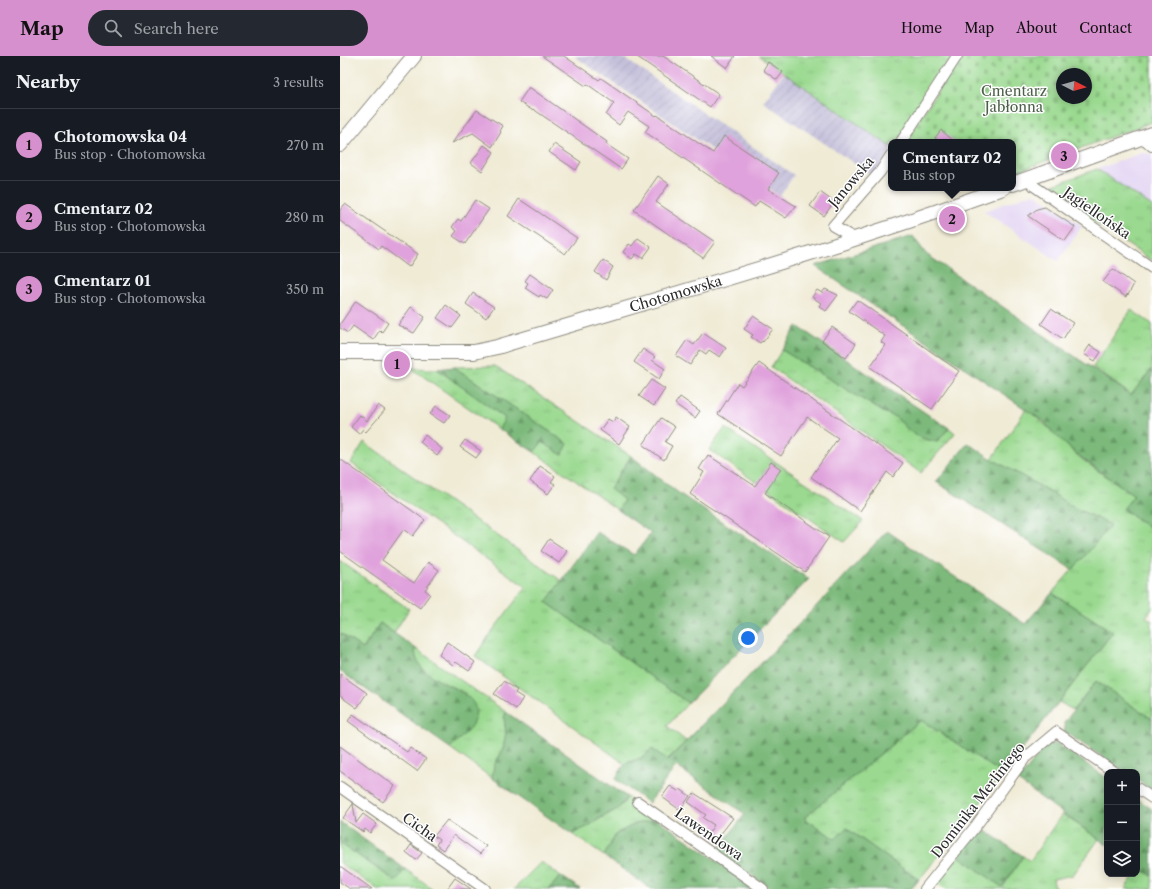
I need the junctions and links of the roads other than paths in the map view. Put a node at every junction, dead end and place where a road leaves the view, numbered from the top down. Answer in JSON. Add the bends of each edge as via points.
{"nodes":[{"id":1,"x":414,"y":56,"type":"edge"},
{"id":2,"x":957,"y":56,"type":"edge"},
{"id":3,"x":903,"y":139,"type":"edge"},
{"id":4,"x":1149,"y":139,"type":"edge"},
{"id":5,"x":340,"y":145,"type":"edge"},
{"id":6,"x":888,"y":160,"type":"edge"},
{"id":7,"x":1028,"y":179,"type":"junction"},
{"id":8,"x":1016,"y":183,"type":"edge"},
{"id":9,"x":995,"y":191,"type":"edge"},
{"id":10,"x":854,"y":238,"type":"junction"},
{"id":11,"x":1152,"y":268,"type":"edge"},
{"id":12,"x":340,"y":352,"type":"edge"},
{"id":13,"x":1110,"y":769,"type":"edge"},
{"id":14,"x":340,"y":787,"type":"edge"},
{"id":15,"x":1140,"y":790,"type":"edge"},
{"id":16,"x":1152,"y":798,"type":"edge"},
{"id":17,"x":638,"y":802,"type":"dead end"},
{"id":18,"x":485,"y":889,"type":"edge"},
{"id":19,"x":763,"y":889,"type":"edge"},
{"id":20,"x":926,"y":889,"type":"edge"}],
"edges":[{"from":1,"to":5,"type":"street"},
{"from":2,"to":3,"type":"street"},
{"from":4,"to":7,"type":"street"},
{"from":6,"to":10,"type":"street","name":"Janowska","via":[[833,226]]},
{"from":7,"to":8,"type":"street"},
{"from":7,"to":11,"type":"street","name":"Jagiellońska","via":[[1034,186]]},
{"from":9,"to":10,"type":"street","name":"Chotomowska","via":[[931,215]]},
{"from":10,"to":12,"type":"street","name":"Chotomowska","via":[[497,347],[474,352]]},
{"from":13,"to":20,"type":"street","name":"Dominika Merliniego","via":[[1056,732],[1025,758]]},
{"from":14,"to":18,"type":"street","name":"Cicha"},
{"from":15,"to":16,"type":"street"},
{"from":17,"to":19,"type":"street","name":"Lawendowa"}]}
